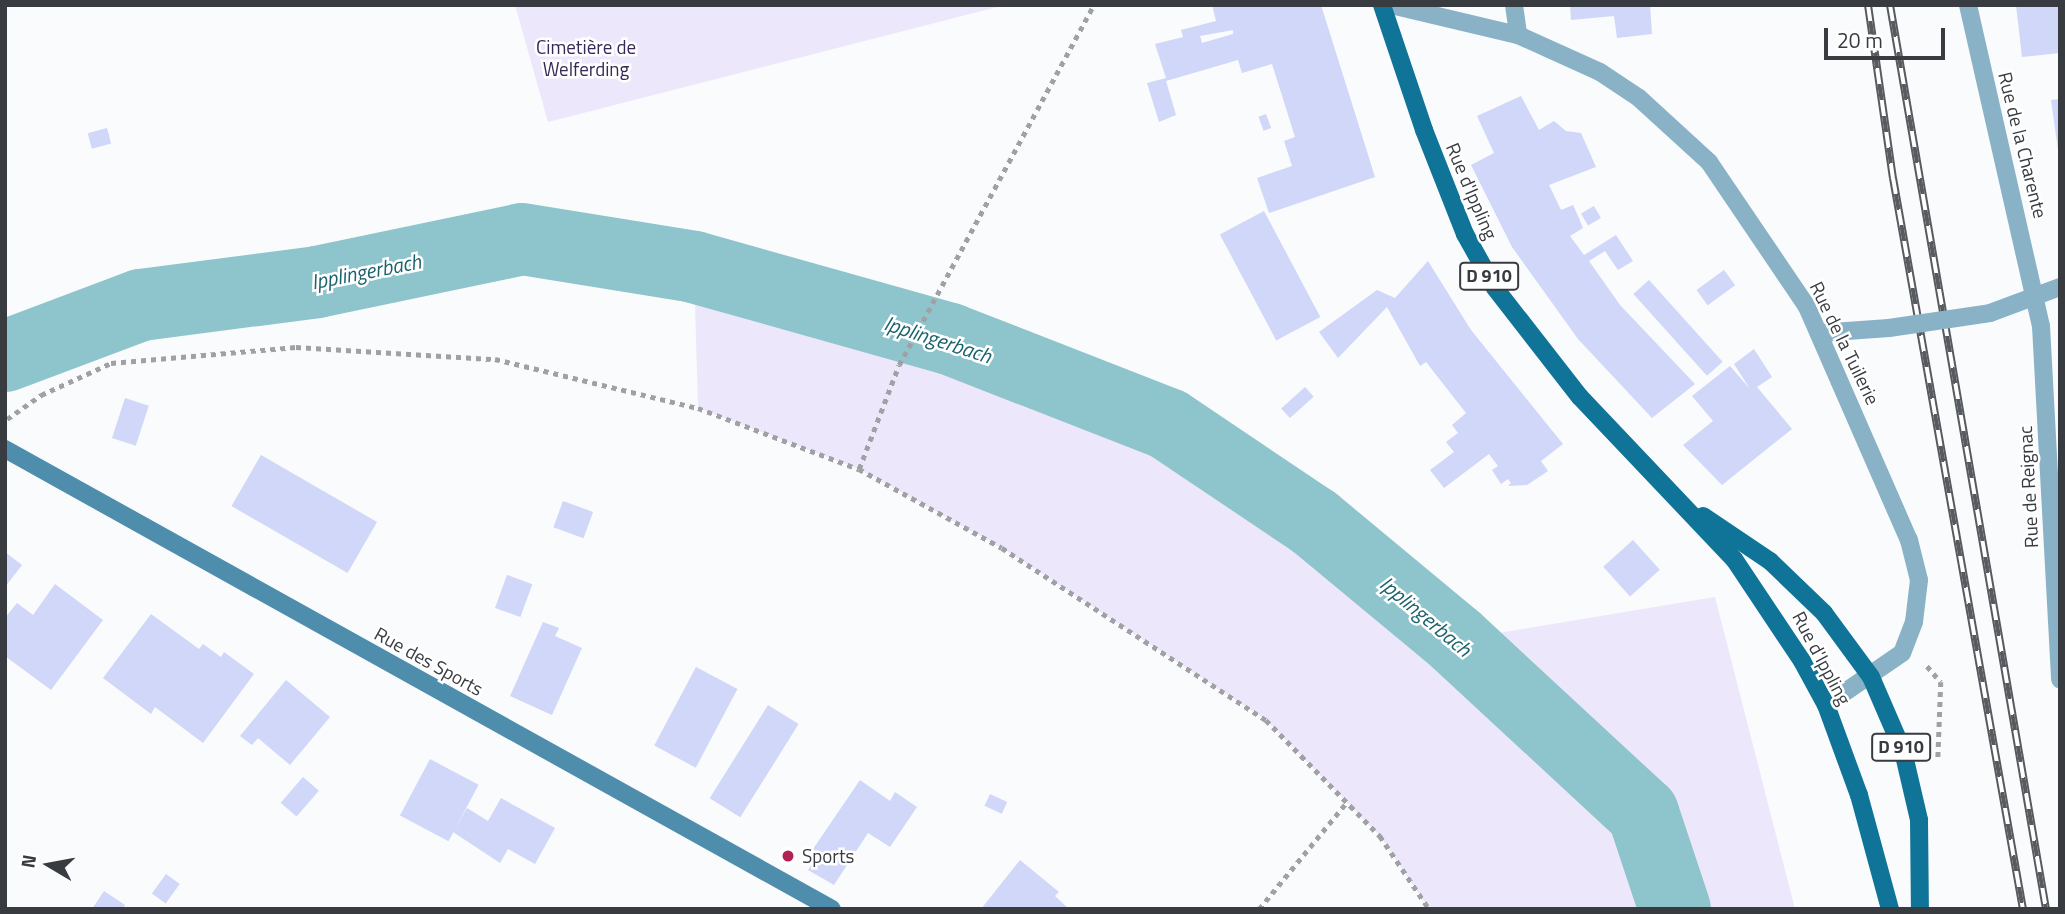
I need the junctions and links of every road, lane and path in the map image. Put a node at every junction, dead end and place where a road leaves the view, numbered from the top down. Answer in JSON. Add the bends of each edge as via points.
{"nodes":[{"id":1,"x":1094,"y":5,"type":"edge"},
{"id":2,"x":1382,"y":5,"type":"edge"},
{"id":3,"x":1391,"y":5,"type":"edge"},
{"id":4,"x":1514,"y":5,"type":"edge"},
{"id":5,"x":1968,"y":5,"type":"edge"},
{"id":6,"x":1518,"y":34,"type":"junction"},
{"id":7,"x":2060,"y":287,"type":"edge"},
{"id":8,"x":2036,"y":294,"type":"junction"},
{"id":9,"x":1819,"y":333,"type":"junction"},
{"id":10,"x":5,"y":421,"type":"edge"},
{"id":11,"x":5,"y":449,"type":"edge"},
{"id":12,"x":859,"y":469,"type":"junction"},
{"id":13,"x":1676,"y":498,"type":"junction"},
{"id":14,"x":1908,"y":644,"type":"junction"},
{"id":15,"x":1871,"y":677,"type":"junction"},
{"id":16,"x":2060,"y":679,"type":"edge"},
{"id":17,"x":1826,"y":705,"type":"junction"},
{"id":18,"x":1940,"y":771,"type":"dead end"},
{"id":19,"x":1347,"y":802,"type":"junction"},
{"id":20,"x":832,"y":909,"type":"edge"},
{"id":21,"x":1259,"y":909,"type":"edge"},
{"id":22,"x":1429,"y":909,"type":"edge"},
{"id":23,"x":1890,"y":909,"type":"edge"},
{"id":24,"x":1920,"y":909,"type":"edge"}],
"edges":[{"from":1,"to":12,"type":"path","via":[[899,365]]},
{"from":2,"to":13,"type":"main road","name":"Rue d'Ippling","number":"D 910","via":[[1428,142],[1465,234],[1495,288],[1564,379]]},
{"from":3,"to":6,"type":"street","name":"Rue de la Tuilerie"},
{"from":4,"to":6,"type":"street"},
{"from":5,"to":8,"type":"street","name":"Rue de la Charente"},
{"from":6,"to":9,"type":"street","name":"Rue de la Tuilerie","via":[[1600,72],[1680,132],[1748,214]]},
{"from":7,"to":8,"type":"street"},
{"from":8,"to":9,"type":"street","bridge":true,"via":[[1990,313]]},
{"from":8,"to":16,"type":"street","name":"Rue de Reignac"},
{"from":9,"to":14,"type":"street","name":"Rue de la Tuilerie","via":[[1909,540],[1919,580]]},
{"from":10,"to":12,"type":"path","via":[[41,395],[111,363],[296,347],[495,359],[698,408]]},
{"from":11,"to":20,"type":"street","name":"Rue des Sports"},
{"from":12,"to":19,"type":"path","via":[[1002,548],[1266,720]]},
{"from":13,"to":15,"type":"main road","name":"Rue d'Ippling","number":"D 910","via":[[1770,561],[1824,613]]},
{"from":13,"to":17,"type":"main road","name":"Rue d'Ippling","number":"D 910","via":[[1734,559],[1771,609]]},
{"from":14,"to":15,"type":"street"},
{"from":14,"to":18,"type":"path","via":[[1941,682]]},
{"from":15,"to":17,"type":"street"},
{"from":15,"to":24,"type":"main road","name":"Rue d'Ippling","number":"D 910","via":[[1903,751],[1919,820]]},
{"from":17,"to":23,"type":"main road","name":"Rue d'Ippling","number":"D 910","via":[[1859,795]]},
{"from":19,"to":21,"type":"path"},
{"from":19,"to":22,"type":"path","via":[[1380,836]]}]}
